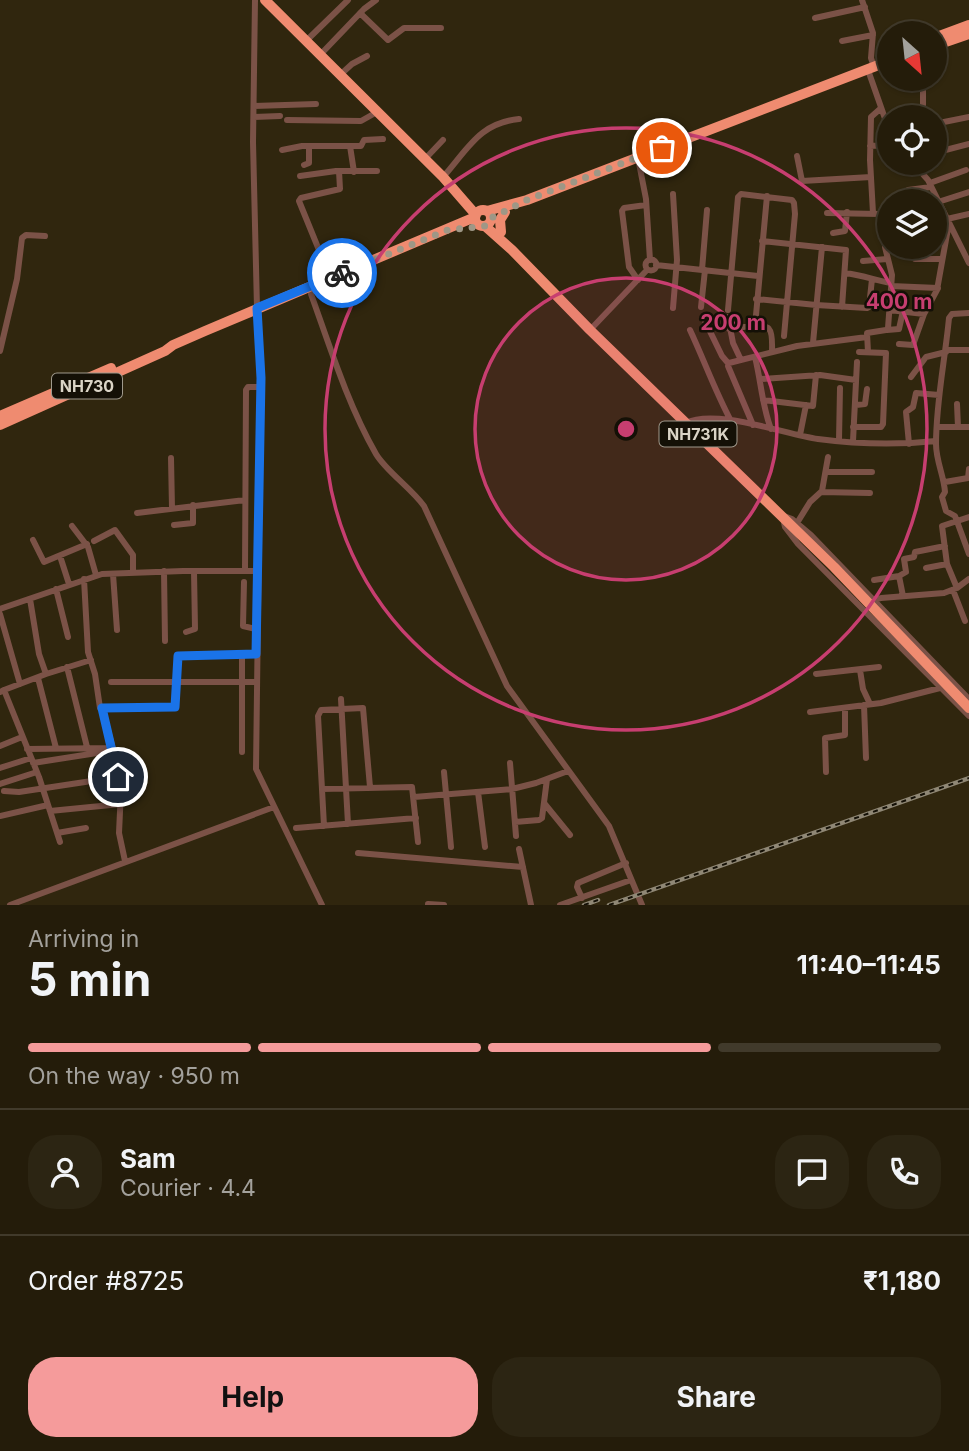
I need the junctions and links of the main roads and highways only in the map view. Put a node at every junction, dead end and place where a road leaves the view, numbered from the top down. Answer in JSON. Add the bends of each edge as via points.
{"nodes":[{"id":1,"x":265,"y":0,"type":"edge"},
{"id":2,"x":969,"y":25,"type":"edge"},
{"id":3,"x":947,"y":33,"type":"edge"},
{"id":4,"x":969,"y":34,"type":"edge"},
{"id":5,"x":947,"y":42,"type":"edge"},
{"id":6,"x":877,"y":66,"type":"edge"},
{"id":7,"x":527,"y":200,"type":"junction"},
{"id":8,"x":505,"y":212,"type":"junction"},
{"id":9,"x":484,"y":218,"type":"junction"},
{"id":10,"x":501,"y":232,"type":"junction"},
{"id":11,"x":512,"y":250,"type":"junction"},
{"id":12,"x":173,"y":345,"type":"junction"},
{"id":13,"x":0,"y":416,"type":"edge"},
{"id":14,"x":0,"y":425,"type":"edge"},
{"id":15,"x":969,"y":708,"type":"edge"}],
"edges":[{"from":1,"to":9,"type":"highway","number":"NH731K"},
{"from":2,"to":3,"type":"highway"},
{"from":4,"to":5,"type":"highway"},
{"from":6,"to":7,"type":"highway","number":"NH730"},
{"from":7,"to":8,"type":"highway","number":"NH730"},
{"from":7,"to":9,"type":"highway","number":"NH730"},
{"from":8,"to":9,"type":"highway","number":"NH730"},
{"from":8,"to":10,"type":"highway"},
{"from":9,"to":10,"type":"highway","number":"NH731K"},
{"from":9,"to":11,"type":"highway","number":"NH731K"},
{"from":9,"to":12,"type":"highway","number":"NH730","via":[[330,277]]},
{"from":10,"to":11,"type":"highway","number":"NH731K"},
{"from":11,"to":15,"type":"highway","number":"NH731K"},
{"from":12,"to":13,"type":"highway","number":"NH730"},
{"from":12,"to":14,"type":"highway","number":"NH730"}]}
